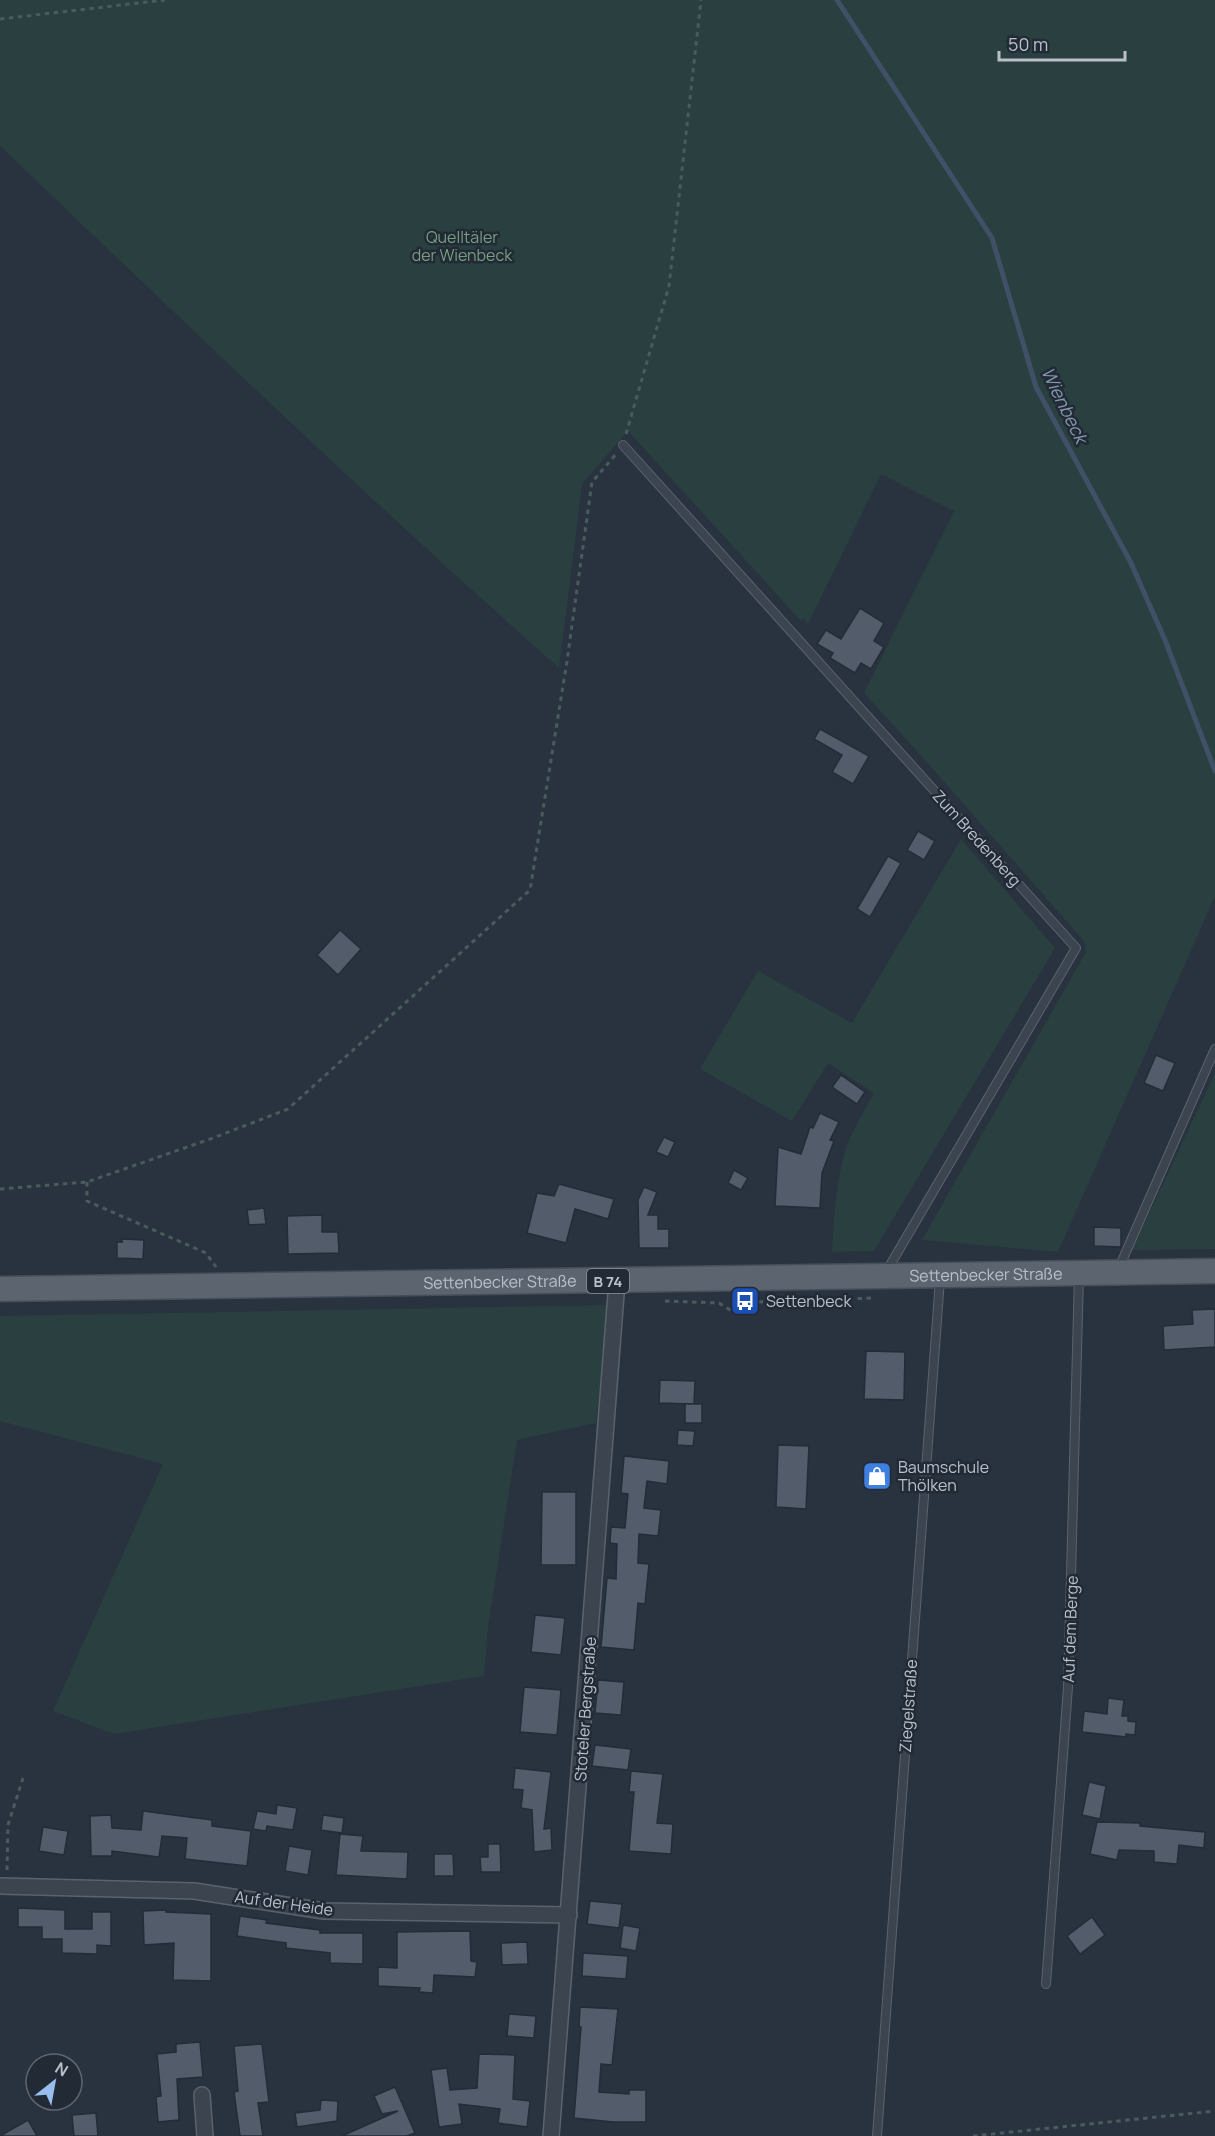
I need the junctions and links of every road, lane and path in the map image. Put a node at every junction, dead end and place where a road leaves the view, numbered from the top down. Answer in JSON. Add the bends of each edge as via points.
{"nodes":[{"id":1,"x":165,"y":0,"type":"edge"},
{"id":2,"x":701,"y":0,"type":"edge"},
{"id":3,"x":0,"y":19,"type":"edge"},
{"id":4,"x":623,"y":445,"type":"junction"},
{"id":5,"x":1215,"y":1049,"type":"edge"},
{"id":6,"x":87,"y":1182,"type":"junction"},
{"id":7,"x":0,"y":1189,"type":"edge"},
{"id":8,"x":1215,"y":1271,"type":"edge"},
{"id":9,"x":1079,"y":1273,"type":"junction"},
{"id":10,"x":1116,"y":1273,"type":"junction"},
{"id":11,"x":940,"y":1276,"type":"junction"},
{"id":12,"x":882,"y":1277,"type":"junction"},
{"id":13,"x":617,"y":1281,"type":"junction"},
{"id":14,"x":230,"y":1287,"type":"junction"},
{"id":15,"x":0,"y":1289,"type":"edge"},
{"id":16,"x":23,"y":1778,"type":"dead end"},
{"id":17,"x":3,"y":1886,"type":"edge"},
{"id":18,"x":569,"y":1915,"type":"junction"},
{"id":19,"x":1046,"y":1984,"type":"dead end"},
{"id":20,"x":202,"y":2095,"type":"dead end"},
{"id":21,"x":1215,"y":2111,"type":"edge"},
{"id":22,"x":205,"y":2136,"type":"edge"},
{"id":23,"x":551,"y":2136,"type":"edge"},
{"id":24,"x":877,"y":2136,"type":"edge"},
{"id":25,"x":973,"y":2136,"type":"edge"}],
"edges":[{"from":1,"to":3,"type":"path"},
{"from":2,"to":4,"type":"path","via":[[669,286]]},
{"from":4,"to":6,"type":"path","via":[[592,482],[530,890],[288,1109]]},
{"from":4,"to":12,"type":"lane","name":"Zum Bredenberg","via":[[1076,948]]},
{"from":5,"to":10,"type":"lane"},
{"from":6,"to":7,"type":"path"},
{"from":6,"to":14,"type":"path","via":[[87,1201],[206,1253]]},
{"from":8,"to":10,"type":"main road","name":"Settenbecker Straße","number":"B 74"},
{"from":9,"to":10,"type":"main road","name":"Settenbecker Straße","number":"B 74"},
{"from":9,"to":11,"type":"main road","name":"Settenbecker Straße","number":"B 74"},
{"from":9,"to":19,"type":"lane","name":"Auf dem Berge","via":[[1068,1687]]},
{"from":11,"to":12,"type":"main road","name":"Settenbecker Straße","number":"B 74"},
{"from":11,"to":24,"type":"lane","name":"Ziegelstraße"},
{"from":12,"to":13,"type":"main road","name":"Settenbecker Straße","number":"B 74"},
{"from":13,"to":14,"type":"main road","name":"Settenbecker Straße","number":"B 74"},
{"from":13,"to":18,"type":"street","name":"Stoteler Bergstraße"},
{"from":14,"to":15,"type":"main road","name":"Settenbecker Straße","number":"B 74"},
{"from":16,"to":17,"type":"path","via":[[8,1825]]},
{"from":17,"to":18,"type":"street","name":"Auf der Heide","via":[[194,1891],[324,1911]]},
{"from":18,"to":23,"type":"street","name":"Stoteler Bergstraße"},
{"from":20,"to":22,"type":"street"},
{"from":21,"to":25,"type":"path"}]}
